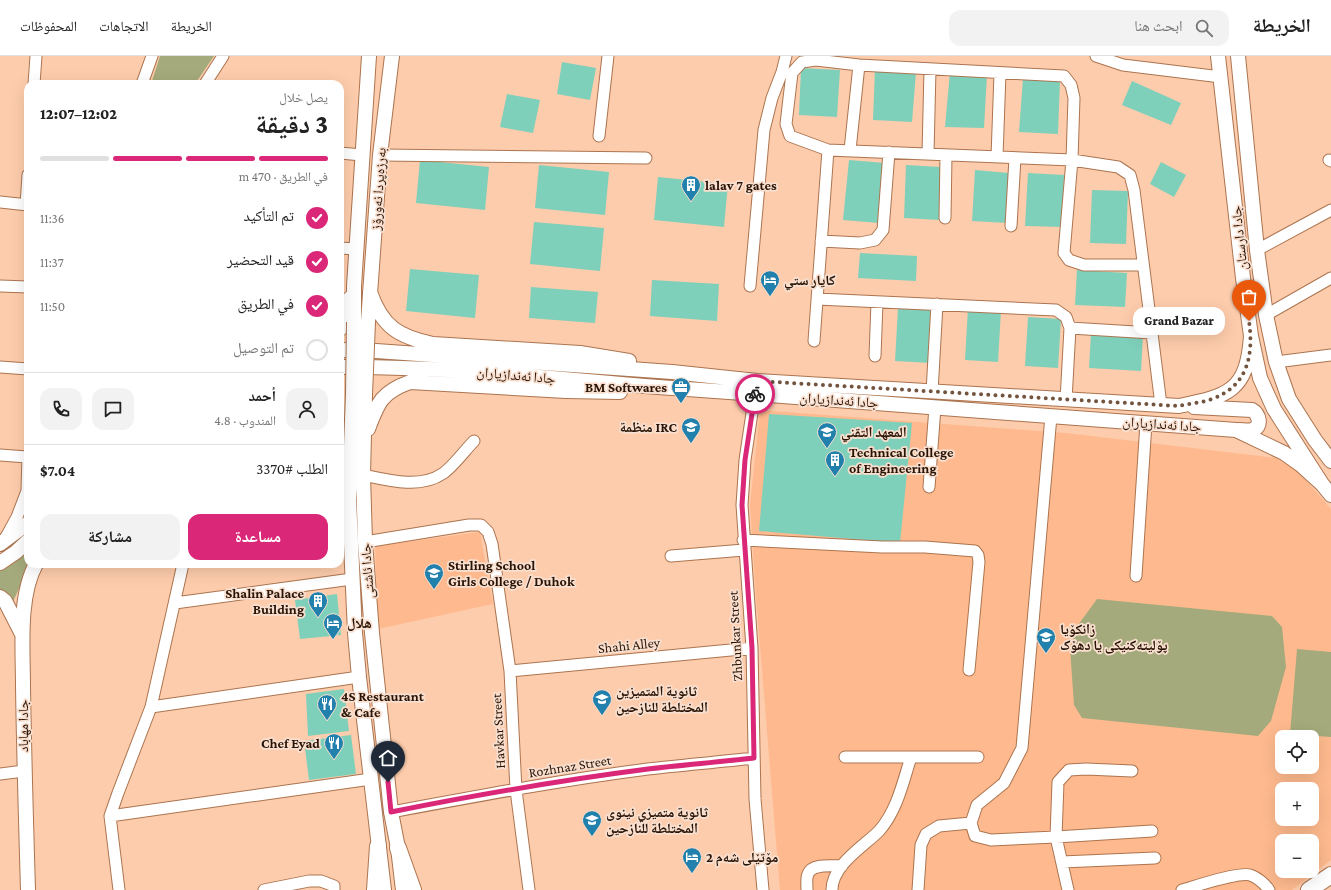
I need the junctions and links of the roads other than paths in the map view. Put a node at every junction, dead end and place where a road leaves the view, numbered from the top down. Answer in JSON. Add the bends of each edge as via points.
{"nodes":[{"id":1,"x":36,"y":56,"type":"edge"},
{"id":2,"x":152,"y":56,"type":"edge"},
{"id":3,"x":223,"y":56,"type":"edge"},
{"id":4,"x":369,"y":56,"type":"edge"},
{"id":5,"x":392,"y":56,"type":"edge"},
{"id":6,"x":608,"y":56,"type":"edge"},
{"id":7,"x":786,"y":56,"type":"edge"},
{"id":8,"x":1096,"y":56,"type":"edge"},
{"id":9,"x":1218,"y":56,"type":"edge"},
{"id":10,"x":1238,"y":56,"type":"edge"},
{"id":11,"x":859,"y":65,"type":"junction"},
{"id":12,"x":930,"y":69,"type":"junction"},
{"id":13,"x":1000,"y":73,"type":"junction"},
{"id":14,"x":1220,"y":77,"type":"junction"},
{"id":15,"x":34,"y":80,"type":"edge"},
{"id":16,"x":143,"y":80,"type":"edge"},
{"id":17,"x":208,"y":80,"type":"edge"},
{"id":18,"x":599,"y":136,"type":"dead end"},
{"id":19,"x":828,"y":150,"type":"junction"},
{"id":20,"x":850,"y":150,"type":"junction"},
{"id":21,"x":889,"y":152,"type":"junction"},
{"id":22,"x":344,"y":153,"type":"edge"},
{"id":23,"x":928,"y":154,"type":"junction"},
{"id":24,"x":946,"y":154,"type":"junction"},
{"id":25,"x":362,"y":155,"type":"junction"},
{"id":26,"x":380,"y":155,"type":"junction"},
{"id":27,"x":998,"y":157,"type":"junction"},
{"id":28,"x":646,"y":158,"type":"dead end"},
{"id":29,"x":1015,"y":158,"type":"junction"},
{"id":30,"x":1072,"y":160,"type":"junction"},
{"id":31,"x":1250,"y":178,"type":"junction"},
{"id":32,"x":1232,"y":179,"type":"junction"},
{"id":33,"x":0,"y":202,"type":"edge"},
{"id":34,"x":24,"y":205,"type":"edge"},
{"id":35,"x":1331,"y":210,"type":"edge"},
{"id":36,"x":945,"y":218,"type":"dead end"},
{"id":37,"x":1011,"y":226,"type":"dead end"},
{"id":38,"x":820,"y":241,"type":"junction"},
{"id":39,"x":344,"y":248,"type":"edge"},
{"id":40,"x":356,"y":249,"type":"junction"},
{"id":41,"x":1257,"y":250,"type":"junction"},
{"id":42,"x":1144,"y":265,"type":"junction"},
{"id":43,"x":1331,"y":278,"type":"edge"},
{"id":44,"x":0,"y":286,"type":"edge"},
{"id":45,"x":354,"y":286,"type":"junction"},
{"id":46,"x":750,"y":286,"type":"dead end"},
{"id":47,"x":24,"y":288,"type":"edge"},
{"id":48,"x":370,"y":292,"type":"junction"},
{"id":49,"x":817,"y":299,"type":"junction"},
{"id":50,"x":877,"y":302,"type":"junction"},
{"id":51,"x":937,"y":304,"type":"junction"},
{"id":52,"x":1266,"y":314,"type":"junction"},
{"id":53,"x":344,"y":317,"type":"edge"},
{"id":54,"x":361,"y":322,"type":"junction"},
{"id":55,"x":1070,"y":328,"type":"junction"},
{"id":56,"x":1152,"y":333,"type":"junction"},
{"id":57,"x":1251,"y":336,"type":"junction"},
{"id":58,"x":814,"y":341,"type":"dead end"},
{"id":59,"x":344,"y":350,"type":"edge"},
{"id":60,"x":1331,"y":355,"type":"edge"},
{"id":61,"x":875,"y":356,"type":"dead end"},
{"id":62,"x":1276,"y":362,"type":"junction"},
{"id":63,"x":0,"y":367,"type":"edge"},
{"id":64,"x":344,"y":367,"type":"edge"},
{"id":65,"x":24,"y":369,"type":"edge"},
{"id":66,"x":672,"y":372,"type":"junction"},
{"id":67,"x":756,"y":387,"type":"junction"},
{"id":68,"x":671,"y":388,"type":"junction"},
{"id":69,"x":932,"y":392,"type":"junction"},
{"id":70,"x":359,"y":394,"type":"junction"},
{"id":71,"x":1066,"y":400,"type":"junction"},
{"id":72,"x":1161,"y":405,"type":"junction"},
{"id":73,"x":1178,"y":406,"type":"junction"},
{"id":74,"x":935,"y":407,"type":"junction"},
{"id":75,"x":1051,"y":416,"type":"junction"},
{"id":76,"x":1146,"y":423,"type":"junction"},
{"id":77,"x":344,"y":424,"type":"edge"},
{"id":78,"x":1236,"y":430,"type":"junction"},
{"id":79,"x":350,"y":437,"type":"junction"},
{"id":80,"x":364,"y":438,"type":"junction"},
{"id":81,"x":474,"y":441,"type":"dead end"},
{"id":82,"x":0,"y":455,"type":"edge"},
{"id":83,"x":24,"y":456,"type":"edge"},
{"id":84,"x":1331,"y":461,"type":"edge"},
{"id":85,"x":364,"y":475,"type":"junction"},
{"id":86,"x":344,"y":479,"type":"edge"},
{"id":87,"x":929,"y":487,"type":"dead end"},
{"id":88,"x":1326,"y":490,"type":"edge"},
{"id":89,"x":24,"y":499,"type":"edge"},
{"id":90,"x":24,"y":526,"type":"edge"},
{"id":91,"x":365,"y":542,"type":"junction"},
{"id":92,"x":1,"y":543,"type":"edge"},
{"id":93,"x":24,"y":545,"type":"edge"},
{"id":94,"x":744,"y":545,"type":"junction"},
{"id":95,"x":671,"y":556,"type":"dead end"},
{"id":96,"x":0,"y":563,"type":"edge"},
{"id":97,"x":34,"y":568,"type":"edge"},
{"id":98,"x":182,"y":568,"type":"edge"},
{"id":99,"x":1136,"y":576,"type":"dead end"},
{"id":100,"x":352,"y":580,"type":"junction"},
{"id":101,"x":0,"y":597,"type":"edge"},
{"id":102,"x":175,"y":603,"type":"junction"},
{"id":103,"x":23,"y":638,"type":"junction"},
{"id":104,"x":752,"y":648,"type":"junction"},
{"id":105,"x":969,"y":670,"type":"dead end"},
{"id":106,"x":510,"y":671,"type":"junction"},
{"id":107,"x":358,"y":677,"type":"junction"},
{"id":108,"x":151,"y":707,"type":"junction"},
{"id":109,"x":845,"y":757,"type":"dead end"},
{"id":110,"x":911,"y":757,"type":"junction"},
{"id":111,"x":978,"y":757,"type":"dead end"},
{"id":112,"x":754,"y":758,"type":"junction"},
{"id":113,"x":24,"y":771,"type":"junction"},
{"id":114,"x":1132,"y":771,"type":"dead end"},
{"id":115,"x":0,"y":774,"type":"edge"},
{"id":116,"x":371,"y":779,"type":"junction"},
{"id":117,"x":516,"y":790,"type":"junction"},
{"id":118,"x":391,"y":812,"type":"junction"},
{"id":119,"x":110,"y":816,"type":"junction"},
{"id":120,"x":971,"y":823,"type":"junction"},
{"id":121,"x":1152,"y":831,"type":"dead end"},
{"id":122,"x":1056,"y":836,"type":"junction"},
{"id":123,"x":378,"y":846,"type":"junction"},
{"id":124,"x":398,"y":848,"type":"junction"},
{"id":125,"x":1155,"y":858,"type":"dead end"},
{"id":126,"x":1062,"y":862,"type":"junction"},
{"id":127,"x":842,"y":866,"type":"junction"},
{"id":128,"x":1331,"y":875,"type":"edge"},
{"id":129,"x":28,"y":890,"type":"edge"},
{"id":130,"x":119,"y":890,"type":"edge"},
{"id":131,"x":264,"y":890,"type":"edge"},
{"id":132,"x":334,"y":890,"type":"edge"},
{"id":133,"x":375,"y":890,"type":"edge"},
{"id":134,"x":384,"y":890,"type":"edge"},
{"id":135,"x":403,"y":890,"type":"edge"},
{"id":136,"x":413,"y":890,"type":"edge"},
{"id":137,"x":529,"y":890,"type":"edge"},
{"id":138,"x":763,"y":890,"type":"edge"},
{"id":139,"x":807,"y":890,"type":"edge"},
{"id":140,"x":832,"y":890,"type":"edge"},
{"id":141,"x":918,"y":890,"type":"edge"},
{"id":142,"x":1068,"y":890,"type":"edge"},
{"id":143,"x":1182,"y":890,"type":"edge"},
{"id":144,"x":1269,"y":890,"type":"edge"},
{"id":145,"x":1309,"y":890,"type":"edge"}],
"edges":[{"from":1,"to":15,"type":"street"},
{"from":2,"to":16,"type":"street"},
{"from":3,"to":17,"type":"street"},
{"from":4,"to":25,"type":"main road","name":"بەرزەپردا نەورۆز"},
{"from":5,"to":26,"type":"main road","name":"بەرزەپردا نەورۆز"},
{"from":6,"to":18,"type":"street"},
{"from":7,"to":46,"type":"street","via":[[764,130]]},
{"from":8,"to":14,"type":"street","via":[[1123,65]]},
{"from":9,"to":14,"type":"main road","name":"جادا دارستان"},
{"from":10,"to":31,"type":"main road","name":"جادا دارستان"},
{"from":11,"to":12,"type":"street"},
{"from":11,"to":19,"type":"street","via":[[816,60],[802,62],[792,73],[786,124],[790,136]]},
{"from":11,"to":20,"type":"street"},
{"from":12,"to":13,"type":"street"},
{"from":12,"to":23,"type":"street"},
{"from":13,"to":27,"type":"street"},
{"from":13,"to":30,"type":"street","via":[[1064,76],[1071,85],[1074,98]]},
{"from":14,"to":32,"type":"main road","name":"جادا دارستان"},
{"from":19,"to":20,"type":"street"},
{"from":19,"to":38,"type":"street"},
{"from":20,"to":21,"type":"street"},
{"from":21,"to":23,"type":"street"},
{"from":21,"to":38,"type":"street","via":[[883,230],[875,240],[860,243]]},
{"from":22,"to":25,"type":"street"},
{"from":23,"to":24,"type":"street"},
{"from":24,"to":27,"type":"street"},
{"from":24,"to":36,"type":"street"},
{"from":25,"to":40,"type":"main road","name":"بەرزەپردا نەورۆز"},
{"from":26,"to":28,"type":"street"},
{"from":26,"to":48,"type":"main road","name":"بەرزەپردا نەورۆز"},
{"from":27,"to":29,"type":"street"},
{"from":29,"to":30,"type":"street"},
{"from":29,"to":37,"type":"street"},
{"from":30,"to":42,"type":"street","via":[[1118,167],[1130,175]]},
{"from":30,"to":42,"type":"street","via":[[1064,254],[1069,260],[1084,265]]},
{"from":31,"to":32,"type":"main road"},
{"from":31,"to":41,"type":"main road","name":"جادا دارستان"},
{"from":32,"to":57,"type":"main road","name":"جادا دارستان"},
{"from":33,"to":34,"type":"street"},
{"from":35,"to":41,"type":"street"},
{"from":38,"to":49,"type":"street"},
{"from":39,"to":40,"type":"street"},
{"from":40,"to":45,"type":"main road","name":"بەرزەپردا نەورۆز"},
{"from":41,"to":52,"type":"main road","name":"جادا دارستان"},
{"from":42,"to":56,"type":"street"},
{"from":43,"to":52,"type":"street"},
{"from":44,"to":47,"type":"street"},
{"from":45,"to":53,"type":"main road"},
{"from":45,"to":54,"type":"main road","name":"بەرزەپردا نەورۆز"},
{"from":48,"to":54,"type":"main road","name":"بەرزەپردا نەورۆز"},
{"from":48,"to":66,"type":"main road","via":[[381,316],[404,336],[417,340],[433,344],[580,354],[626,360]]},
{"from":49,"to":50,"type":"street"},
{"from":49,"to":58,"type":"street"},
{"from":50,"to":51,"type":"street"},
{"from":50,"to":61,"type":"street"},
{"from":51,"to":55,"type":"street","via":[[1056,310],[1066,316]]},
{"from":51,"to":69,"type":"street"},
{"from":52,"to":62,"type":"main road","name":"جادا دارستان"},
{"from":54,"to":70,"type":"main road","name":"جادا ئاشتی","bridge":true},
{"from":55,"to":56,"type":"street"},
{"from":55,"to":71,"type":"street"},
{"from":56,"to":72,"type":"street"},
{"from":57,"to":73,"type":"main road","name":"جادا ئەندازیاران","via":[[1247,366],[1236,385],[1209,400]]},
{"from":57,"to":88,"type":"main road","name":"جادا دارستان","via":[[1260,378],[1274,409]]},
{"from":59,"to":66,"type":"main road","name":"جادا ئەندازیاران"},
{"from":60,"to":62,"type":"street"},
{"from":62,"to":84,"type":"main road","name":"جادا دارستان","via":[[1289,399],[1314,440]]},
{"from":63,"to":65,"type":"street"},
{"from":64,"to":68,"type":"main road","name":"جادا ئەندازیاران","via":[[420,368]]},
{"from":66,"to":67,"type":"main road","name":"جادا ئەندازیاران"},
{"from":67,"to":68,"type":"main road","name":"جادا ئەندازیاران"},
{"from":67,"to":69,"type":"main road","name":"جادا ئەندازیاران"},
{"from":67,"to":74,"type":"main road","name":"جادا ئەندازیاران"},
{"from":67,"to":94,"type":"street","name":"Zhbunkar Street","via":[[745,460],[742,505]]},
{"from":68,"to":80,"type":"main road","via":[[580,392],[410,382],[396,387],[385,395],[374,412]]},
{"from":69,"to":71,"type":"main road","name":"جادا ئەندازیاران"},
{"from":70,"to":79,"type":"main road","name":"جادا ئاشتی"},
{"from":70,"to":80,"type":"main road","name":"جادا ئاشتی"},
{"from":71,"to":72,"type":"main road","name":"جادا ئەندازیاران"},
{"from":72,"to":73,"type":"main road","name":"جادا ئەندازیاران"},
{"from":73,"to":78,"type":"main road","via":[[1255,412],[1259,419],[1257,428]]},
{"from":74,"to":75,"type":"main road","name":"جادا ئەندازیاران"},
{"from":74,"to":87,"type":"street"},
{"from":75,"to":76,"type":"main road","name":"جادا ئەندازیاران"},
{"from":75,"to":120,"type":"street","via":[[1022,748],[1004,783],[977,805]]},
{"from":76,"to":78,"type":"main road","name":"جادا ئەندازیاران"},
{"from":76,"to":99,"type":"street"},
{"from":77,"to":79,"type":"main road"},
{"from":78,"to":88,"type":"main road","name":"جادا ئەندازیاران","via":[[1284,453],[1301,465]]},
{"from":79,"to":86,"type":"main road","name":"جادا ئاشتی"},
{"from":80,"to":85,"type":"main road","name":"جادا ئاشتی"},
{"from":81,"to":85,"type":"street","via":[[442,474],[429,480],[393,482]]},
{"from":82,"to":83,"type":"street"},
{"from":85,"to":91,"type":"main road","name":"جادا ئاشتی"},
{"from":86,"to":100,"type":"main road","name":"جادا ئاشتی"},
{"from":89,"to":92,"type":"street","via":[[17,517]]},
{"from":90,"to":92,"type":"main road"},
{"from":91,"to":106,"type":"street","name":"Havkar Street","via":[[469,524],[481,525],[488,532],[492,544]]},
{"from":91,"to":118,"type":"main road","name":"جادا ئاشتی"},
{"from":93,"to":96,"type":"main road"},
{"from":94,"to":95,"type":"street"},
{"from":94,"to":104,"type":"street","name":"Zhbunkar Street"},
{"from":94,"to":105,"type":"street","via":[[925,547],[975,551],[979,562]]},
{"from":97,"to":103,"type":"main road","name":"جادا مهاباد","via":[[24,597]]},
{"from":98,"to":102,"type":"street"},
{"from":100,"to":102,"type":"street"},
{"from":100,"to":107,"type":"main road","name":"جادا ئاشتی"},
{"from":101,"to":103,"type":"main road","via":[[5,601]]},
{"from":102,"to":108,"type":"street"},
{"from":103,"to":113,"type":"main road","name":"جادا مهاباد"},
{"from":104,"to":106,"type":"street","name":"Shahi Alley"},
{"from":104,"to":112,"type":"street","name":"Zhbunkar Street"},
{"from":106,"to":117,"type":"street","name":"Havkar Street"},
{"from":107,"to":108,"type":"street"},
{"from":107,"to":116,"type":"main road","name":"جادا ئاشتی"},
{"from":108,"to":119,"type":"street"},
{"from":109,"to":110,"type":"street"},
{"from":110,"to":111,"type":"street"},
{"from":110,"to":127,"type":"street","via":[[890,816]]},
{"from":112,"to":117,"type":"street","name":"Rozhnaz Street","via":[[649,769]]},
{"from":112,"to":138,"type":"street","name":"Zhbunkar Street","via":[[757,836]]},
{"from":113,"to":115,"type":"street"},
{"from":113,"to":129,"type":"main road","name":"جادا مهاباد"},
{"from":114,"to":122,"type":"street","via":[[1069,770],[1058,782]]},
{"from":116,"to":119,"type":"street"},
{"from":116,"to":123,"type":"main road","name":"جادا ئاشتی"},
{"from":117,"to":118,"type":"street","name":"Rozhnaz Street"},
{"from":117,"to":137,"type":"street","name":"Havkar Street"},
{"from":118,"to":124,"type":"main road","name":"جادا ئاشتی"},
{"from":119,"to":130,"type":"street"},
{"from":120,"to":122,"type":"street","via":[[975,836],[991,840]]},
{"from":120,"to":141,"type":"street","via":[[939,826],[926,834],[921,845]]},
{"from":121,"to":122,"type":"street"},
{"from":122,"to":126,"type":"street"},
{"from":123,"to":133,"type":"highway"},
{"from":123,"to":134,"type":"main road","name":"جادا ئاشتی"},
{"from":124,"to":135,"type":"main road","name":"جادا ئاشتی"},
{"from":124,"to":136,"type":"highway"},
{"from":125,"to":126,"type":"street"},
{"from":126,"to":142,"type":"street"},
{"from":127,"to":139,"type":"street","via":[[823,866],[810,870]]},
{"from":127,"to":140,"type":"street","via":[[835,875]]},
{"from":128,"to":145,"type":"highway"},
{"from":131,"to":132,"type":"street","via":[[309,881],[321,881],[334,886]]},
{"from":143,"to":144,"type":"street","via":[[1249,875],[1265,884]]}]}
